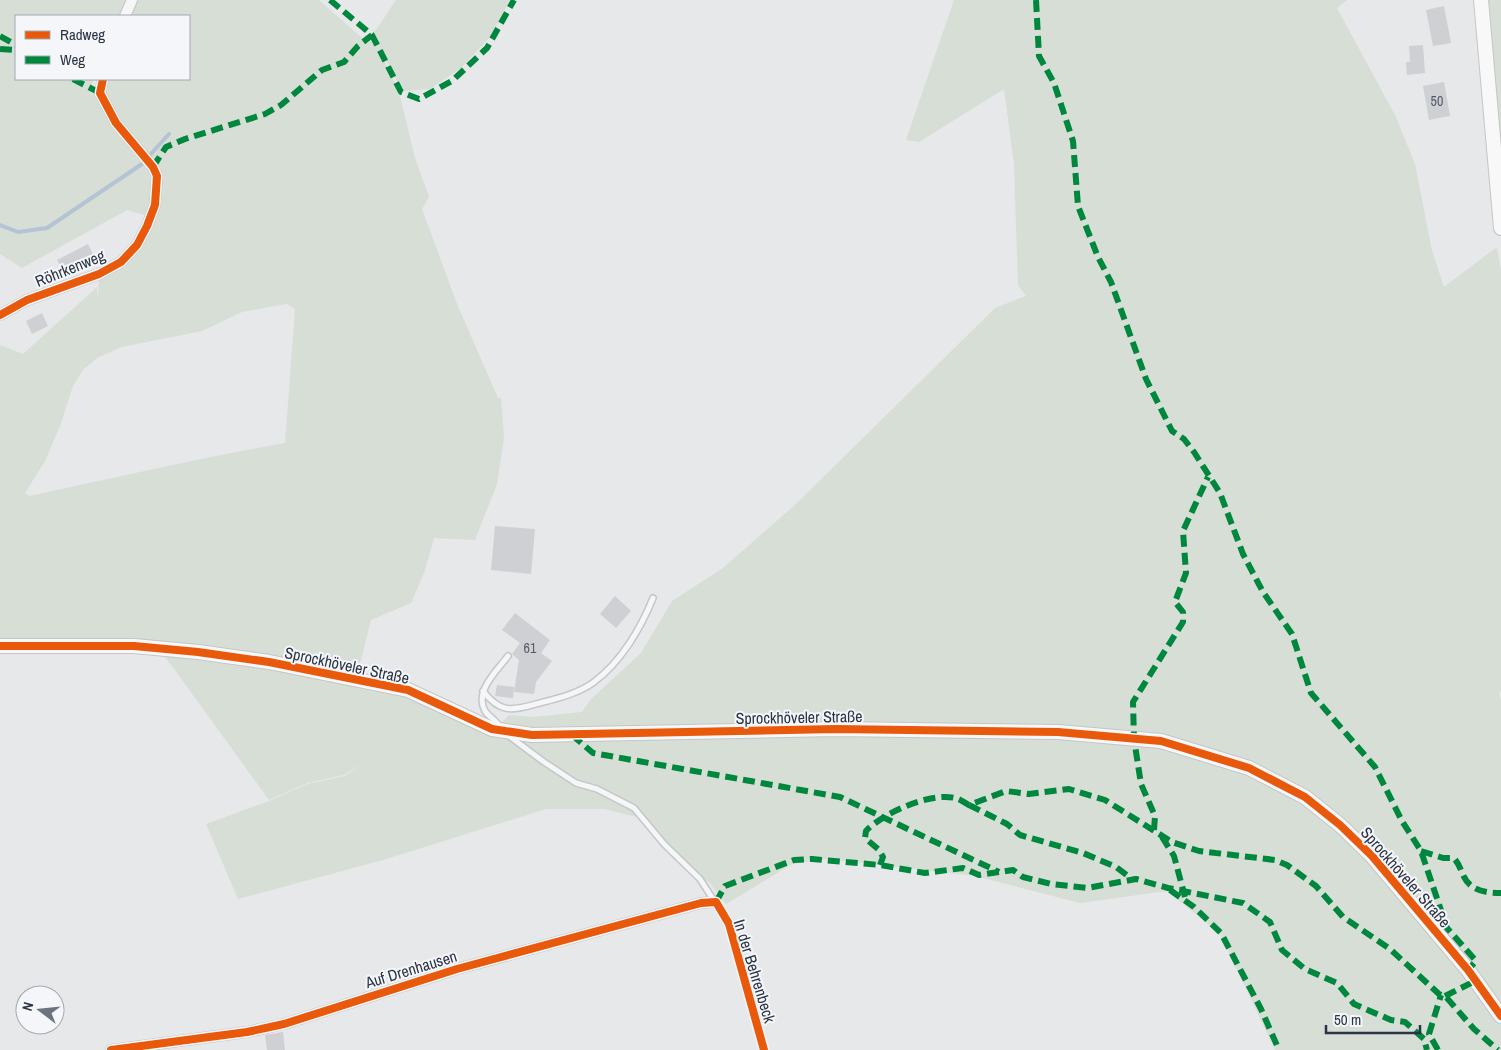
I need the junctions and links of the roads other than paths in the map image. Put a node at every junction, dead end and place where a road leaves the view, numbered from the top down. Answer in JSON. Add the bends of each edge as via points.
{"nodes":[{"id":1,"x":132,"y":0,"type":"edge"},
{"id":2,"x":1481,"y":0,"type":"edge"},
{"id":3,"x":126,"y":15,"type":"edge"},
{"id":4,"x":103,"y":80,"type":"edge"},
{"id":5,"x":1501,"y":228,"type":"edge"},
{"id":6,"x":0,"y":315,"type":"edge"},
{"id":7,"x":653,"y":598,"type":"dead end"},
{"id":8,"x":0,"y":646,"type":"edge"},
{"id":9,"x":508,"y":656,"type":"dead end"},
{"id":10,"x":483,"y":691,"type":"junction"},
{"id":11,"x":504,"y":732,"type":"junction"},
{"id":12,"x":716,"y":902,"type":"junction"},
{"id":13,"x":1501,"y":1016,"type":"edge"},
{"id":14,"x":111,"y":1050,"type":"edge"},
{"id":15,"x":764,"y":1050,"type":"edge"}],
"edges":[{"from":1,"to":3,"type":"street"},
{"from":2,"to":5,"type":"street"},
{"from":4,"to":6,"type":"street","name":"Röhrkenweg","via":[[100,93],[116,123],[154,167],[157,176],[155,205],[147,226],[137,246],[120,262],[99,274],[27,300]]},
{"from":7,"to":10,"type":"lane","via":[[634,636],[594,683],[517,709],[500,708]]},
{"from":8,"to":11,"type":"street","name":"Sprockhöveler Straße","via":[[134,646],[269,662],[408,690]]},
{"from":9,"to":10,"type":"lane"},
{"from":10,"to":11,"type":"lane","name":"In der Behrenbeck","via":[[481,702],[486,713]]},
{"from":11,"to":12,"type":"lane","name":"In der Behrenbeck","via":[[576,783],[598,789],[634,808],[664,844],[700,879]]},
{"from":11,"to":13,"type":"street","name":"Sprockhöveler Straße","via":[[532,736],[908,730],[1058,732],[1161,741],[1249,768],[1305,797],[1340,825],[1372,856],[1468,970]]},
{"from":12,"to":14,"type":"street","name":"Auf Drenhausen","via":[[457,969],[284,1024],[248,1032]]},
{"from":12,"to":15,"type":"lane","name":"In der Behrenbeck","via":[[729,924]]}]}
